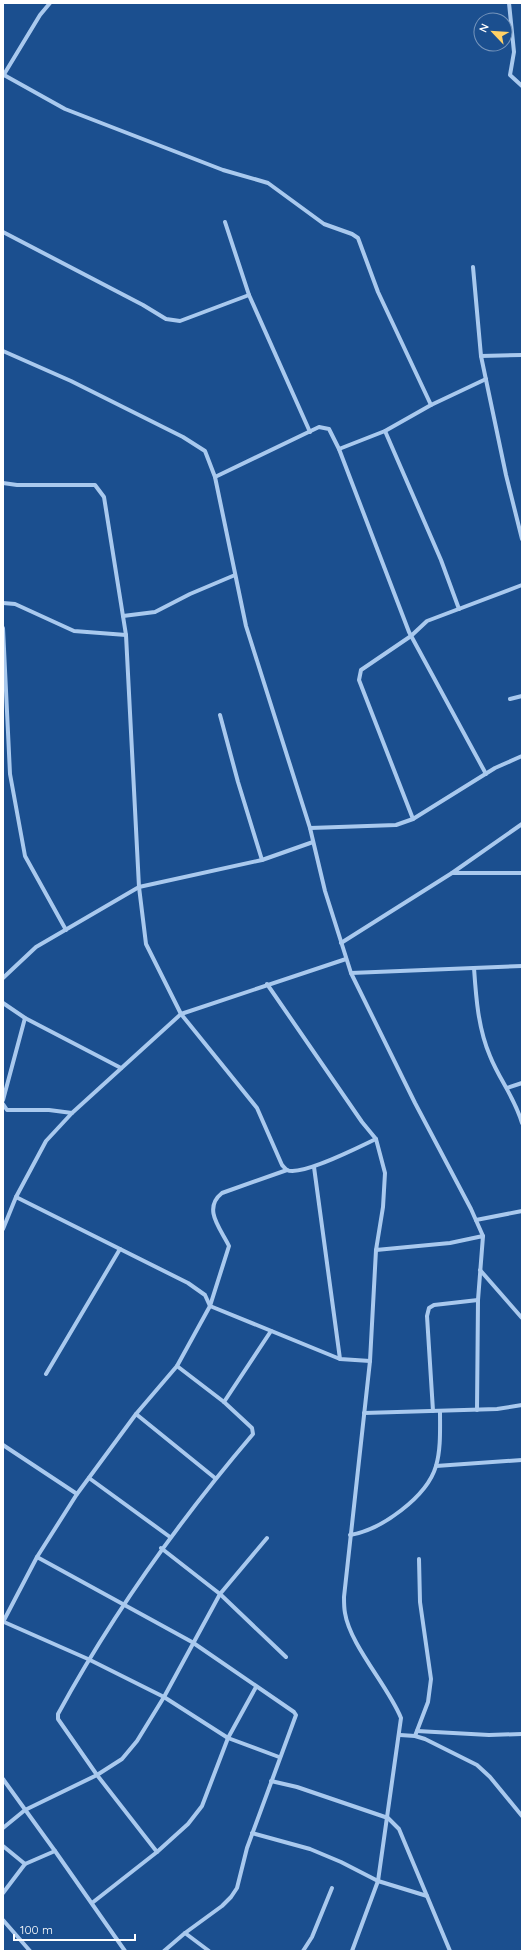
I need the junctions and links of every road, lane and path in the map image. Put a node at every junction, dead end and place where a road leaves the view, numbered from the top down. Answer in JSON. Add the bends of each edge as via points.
{"nodes":[{"id":1,"x":50,"y":3,"type":"edge"},
{"id":2,"x":509,"y":3,"type":"edge"},
{"id":3,"x":3,"y":75,"type":"edge"},
{"id":4,"x":522,"y":86,"type":"edge"},
{"id":5,"x":225,"y":222,"type":"dead end"},
{"id":6,"x":3,"y":232,"type":"edge"},
{"id":7,"x":473,"y":267,"type":"dead end"},
{"id":8,"x":249,"y":295,"type":"junction"},
{"id":9,"x":3,"y":351,"type":"edge"},
{"id":10,"x":522,"y":355,"type":"edge"},
{"id":11,"x":481,"y":356,"type":"junction"},
{"id":12,"x":486,"y":379,"type":"junction"},
{"id":13,"x":431,"y":405,"type":"junction"},
{"id":14,"x":384,"y":431,"type":"junction"},
{"id":15,"x":310,"y":432,"type":"junction"},
{"id":16,"x":339,"y":449,"type":"junction"},
{"id":17,"x":215,"y":477,"type":"junction"},
{"id":18,"x":3,"y":483,"type":"edge"},
{"id":19,"x":522,"y":539,"type":"edge"},
{"id":20,"x":235,"y":575,"type":"junction"},
{"id":21,"x":522,"y":585,"type":"edge"},
{"id":22,"x":3,"y":603,"type":"edge"},
{"id":23,"x":459,"y":609,"type":"junction"},
{"id":24,"x":123,"y":616,"type":"junction"},
{"id":25,"x":3,"y":628,"type":"edge"},
{"id":26,"x":126,"y":635,"type":"junction"},
{"id":27,"x":411,"y":636,"type":"junction"},
{"id":28,"x":522,"y":696,"type":"edge"},
{"id":29,"x":510,"y":699,"type":"dead end"},
{"id":30,"x":220,"y":714,"type":"dead end"},
{"id":31,"x":522,"y":756,"type":"edge"},
{"id":32,"x":486,"y":774,"type":"junction"},
{"id":33,"x":413,"y":819,"type":"junction"},
{"id":34,"x":522,"y":824,"type":"edge"},
{"id":35,"x":310,"y":828,"type":"junction"},
{"id":36,"x":313,"y":842,"type":"junction"},
{"id":37,"x":262,"y":860,"type":"junction"},
{"id":38,"x":452,"y":873,"type":"junction"},
{"id":39,"x":522,"y":873,"type":"edge"},
{"id":40,"x":139,"y":887,"type":"junction"},
{"id":41,"x":66,"y":930,"type":"junction"},
{"id":42,"x":341,"y":943,"type":"junction"},
{"id":43,"x":346,"y":959,"type":"junction"},
{"id":44,"x":522,"y":966,"type":"edge"},
{"id":45,"x":474,"y":968,"type":"junction"},
{"id":46,"x":351,"y":973,"type":"junction"},
{"id":47,"x":3,"y":978,"type":"edge"},
{"id":48,"x":267,"y":984,"type":"junction"},
{"id":49,"x":3,"y":1003,"type":"edge"},
{"id":50,"x":181,"y":1014,"type":"junction"},
{"id":51,"x":25,"y":1018,"type":"junction"},
{"id":52,"x":121,"y":1068,"type":"junction"},
{"id":53,"x":522,"y":1084,"type":"edge"},
{"id":54,"x":507,"y":1088,"type":"junction"},
{"id":55,"x":3,"y":1100,"type":"edge"},
{"id":56,"x":3,"y":1104,"type":"edge"},
{"id":57,"x":72,"y":1113,"type":"junction"},
{"id":58,"x":522,"y":1123,"type":"edge"},
{"id":59,"x":376,"y":1139,"type":"junction"},
{"id":60,"x":314,"y":1166,"type":"junction"},
{"id":61,"x":287,"y":1170,"type":"junction"},
{"id":62,"x":16,"y":1197,"type":"junction"},
{"id":63,"x":522,"y":1211,"type":"edge"},
{"id":64,"x":476,"y":1220,"type":"junction"},
{"id":65,"x":3,"y":1229,"type":"edge"},
{"id":66,"x":483,"y":1236,"type":"junction"},
{"id":67,"x":120,"y":1249,"type":"junction"},
{"id":68,"x":376,"y":1250,"type":"junction"},
{"id":69,"x":480,"y":1270,"type":"junction"},
{"id":70,"x":478,"y":1300,"type":"junction"},
{"id":71,"x":210,"y":1306,"type":"junction"},
{"id":72,"x":522,"y":1318,"type":"edge"},
{"id":73,"x":271,"y":1331,"type":"junction"},
{"id":74,"x":340,"y":1359,"type":"junction"},
{"id":75,"x":370,"y":1361,"type":"junction"},
{"id":76,"x":177,"y":1366,"type":"junction"},
{"id":77,"x":46,"y":1374,"type":"dead end"},
{"id":78,"x":224,"y":1402,"type":"junction"},
{"id":79,"x":522,"y":1405,"type":"edge"},
{"id":80,"x":477,"y":1410,"type":"junction"},
{"id":81,"x":433,"y":1411,"type":"junction"},
{"id":82,"x":440,"y":1411,"type":"junction"},
{"id":83,"x":364,"y":1413,"type":"junction"},
{"id":84,"x":136,"y":1414,"type":"junction"},
{"id":85,"x":3,"y":1445,"type":"edge"},
{"id":86,"x":522,"y":1460,"type":"edge"},
{"id":87,"x":436,"y":1466,"type":"junction"},
{"id":88,"x":89,"y":1478,"type":"junction"},
{"id":89,"x":215,"y":1478,"type":"junction"},
{"id":90,"x":77,"y":1494,"type":"junction"},
{"id":91,"x":350,"y":1535,"type":"junction"},
{"id":92,"x":170,"y":1537,"type":"junction"},
{"id":93,"x":267,"y":1538,"type":"dead end"},
{"id":94,"x":161,"y":1548,"type":"junction"},
{"id":95,"x":36,"y":1557,"type":"junction"},
{"id":96,"x":419,"y":1559,"type":"dead end"},
{"id":97,"x":220,"y":1594,"type":"junction"},
{"id":98,"x":123,"y":1605,"type":"junction"},
{"id":99,"x":4,"y":1622,"type":"edge"},
{"id":100,"x":192,"y":1642,"type":"junction"},
{"id":101,"x":286,"y":1657,"type":"dead end"},
{"id":102,"x":88,"y":1660,"type":"junction"},
{"id":103,"x":256,"y":1687,"type":"junction"},
{"id":104,"x":164,"y":1697,"type":"junction"},
{"id":105,"x":416,"y":1734,"type":"junction"},
{"id":106,"x":522,"y":1734,"type":"edge"},
{"id":107,"x":400,"y":1735,"type":"junction"},
{"id":108,"x":228,"y":1738,"type":"junction"},
{"id":109,"x":279,"y":1757,"type":"junction"},
{"id":110,"x":97,"y":1775,"type":"junction"},
{"id":111,"x":3,"y":1779,"type":"edge"},
{"id":112,"x":271,"y":1781,"type":"junction"},
{"id":113,"x":25,"y":1810,"type":"junction"},
{"id":114,"x":522,"y":1816,"type":"edge"},
{"id":115,"x":388,"y":1818,"type":"junction"},
{"id":116,"x":3,"y":1828,"type":"edge"},
{"id":117,"x":252,"y":1833,"type":"junction"},
{"id":118,"x":3,"y":1846,"type":"edge"},
{"id":119,"x":55,"y":1851,"type":"junction"},
{"id":120,"x":157,"y":1852,"type":"junction"},
{"id":121,"x":25,"y":1864,"type":"junction"},
{"id":122,"x":378,"y":1880,"type":"junction"},
{"id":123,"x":332,"y":1888,"type":"dead end"},
{"id":124,"x":3,"y":1893,"type":"edge"},
{"id":125,"x":427,"y":1896,"type":"junction"},
{"id":126,"x":92,"y":1903,"type":"junction"},
{"id":127,"x":3,"y":1920,"type":"edge"},
{"id":128,"x":185,"y":1933,"type":"junction"},
{"id":129,"x":30,"y":1951,"type":"edge"},
{"id":130,"x":124,"y":1951,"type":"edge"},
{"id":131,"x":164,"y":1951,"type":"edge"},
{"id":132,"x":209,"y":1951,"type":"edge"},
{"id":133,"x":302,"y":1951,"type":"edge"},
{"id":134,"x":352,"y":1951,"type":"edge"},
{"id":135,"x":450,"y":1951,"type":"edge"}],
"edges":[{"from":1,"to":3,"type":"street"},
{"from":2,"to":4,"type":"street","via":[[514,52],[510,75]]},
{"from":3,"to":13,"type":"street","via":[[65,109],[223,170],[268,182],[324,224],[358,238],[378,292]]},
{"from":5,"to":8,"type":"street"},
{"from":6,"to":8,"type":"street","via":[[166,319],[180,321]]},
{"from":7,"to":11,"type":"street"},
{"from":8,"to":15,"type":"street"},
{"from":9,"to":17,"type":"street","via":[[71,381],[183,437],[205,451]]},
{"from":10,"to":11,"type":"street"},
{"from":11,"to":12,"type":"street"},
{"from":12,"to":13,"type":"street"},
{"from":12,"to":19,"type":"street"},
{"from":13,"to":14,"type":"street"},
{"from":14,"to":16,"type":"street"},
{"from":14,"to":23,"type":"street","via":[[441,560]]},
{"from":15,"to":16,"type":"street","via":[[319,427],[329,429]]},
{"from":15,"to":17,"type":"street"},
{"from":16,"to":27,"type":"street"},
{"from":17,"to":20,"type":"street"},
{"from":18,"to":24,"type":"street","via":[[96,485],[104,497]]},
{"from":20,"to":24,"type":"street","via":[[155,612]]},
{"from":20,"to":35,"type":"street","via":[[246,626]]},
{"from":21,"to":23,"type":"street"},
{"from":22,"to":26,"type":"street","via":[[15,604],[74,631]]},
{"from":23,"to":27,"type":"street","via":[[427,621]]},
{"from":24,"to":26,"type":"street"},
{"from":25,"to":41,"type":"street","via":[[10,774],[25,856]]},
{"from":26,"to":40,"type":"street"},
{"from":27,"to":32,"type":"street"},
{"from":27,"to":33,"type":"street","via":[[362,670],[359,680]]},
{"from":28,"to":29,"type":"street"},
{"from":30,"to":37,"type":"street"},
{"from":31,"to":32,"type":"street"},
{"from":32,"to":33,"type":"street"},
{"from":33,"to":35,"type":"street","via":[[396,825]]},
{"from":34,"to":38,"type":"street"},
{"from":35,"to":36,"type":"street"},
{"from":36,"to":37,"type":"street"},
{"from":36,"to":42,"type":"street"},
{"from":37,"to":40,"type":"street"},
{"from":38,"to":39,"type":"street"},
{"from":38,"to":42,"type":"street"},
{"from":40,"to":41,"type":"street"},
{"from":40,"to":50,"type":"street","via":[[146,944]]},
{"from":41,"to":47,"type":"street","via":[[36,948]]},
{"from":42,"to":43,"type":"street"},
{"from":43,"to":46,"type":"street"},
{"from":43,"to":48,"type":"street"},
{"from":44,"to":45,"type":"street"},
{"from":45,"to":46,"type":"street"},
{"from":45,"to":54,"type":"street","via":[[482,1034]]},
{"from":46,"to":64,"type":"street"},
{"from":48,"to":50,"type":"street"},
{"from":48,"to":59,"type":"street"},
{"from":49,"to":51,"type":"street"},
{"from":50,"to":52,"type":"street"},
{"from":50,"to":61,"type":"street","via":[[257,1108],[282,1165]]},
{"from":51,"to":52,"type":"street"},
{"from":51,"to":55,"type":"street"},
{"from":52,"to":57,"type":"street"},
{"from":53,"to":54,"type":"street"},
{"from":54,"to":58,"type":"street","via":[[518,1107]]},
{"from":56,"to":57,"type":"street","via":[[7,1110]]},
{"from":57,"to":62,"type":"street","via":[[46,1141]]},
{"from":59,"to":60,"type":"street"},
{"from":59,"to":68,"type":"street","via":[[385,1173]]},
{"from":60,"to":61,"type":"street","via":[[294,1171]]},
{"from":60,"to":74,"type":"street"},
{"from":61,"to":71,"type":"street","via":[[222,1193],[212,1206],[214,1220],[229,1246]]},
{"from":62,"to":65,"type":"street"},
{"from":62,"to":67,"type":"street"},
{"from":63,"to":64,"type":"street"},
{"from":64,"to":66,"type":"street"},
{"from":66,"to":68,"type":"street","via":[[450,1243]]},
{"from":66,"to":69,"type":"street"},
{"from":67,"to":71,"type":"street","via":[[188,1283],[205,1295]]},
{"from":67,"to":77,"type":"street"},
{"from":68,"to":75,"type":"street"},
{"from":69,"to":70,"type":"street"},
{"from":69,"to":72,"type":"street"},
{"from":70,"to":80,"type":"street"},
{"from":70,"to":81,"type":"street","via":[[434,1305],[429,1308],[427,1316]]},
{"from":71,"to":73,"type":"street"},
{"from":71,"to":76,"type":"street"},
{"from":73,"to":74,"type":"street"},
{"from":73,"to":78,"type":"street"},
{"from":74,"to":75,"type":"street"},
{"from":75,"to":83,"type":"street"},
{"from":76,"to":78,"type":"street"},
{"from":76,"to":84,"type":"street"},
{"from":78,"to":89,"type":"street","via":[[253,1431]]},
{"from":79,"to":80,"type":"street"},
{"from":80,"to":82,"type":"street"},
{"from":81,"to":82,"type":"street"},
{"from":81,"to":83,"type":"street"},
{"from":82,"to":87,"type":"street"},
{"from":83,"to":91,"type":"street"},
{"from":84,"to":88,"type":"street"},
{"from":84,"to":89,"type":"street"},
{"from":85,"to":90,"type":"street"},
{"from":86,"to":87,"type":"street"},
{"from":87,"to":91,"type":"street","via":[[430,1479],[407,1505],[378,1527]]},
{"from":88,"to":90,"type":"street"},
{"from":88,"to":92,"type":"street"},
{"from":89,"to":92,"type":"street"},
{"from":90,"to":95,"type":"street"},
{"from":91,"to":107,"type":"street","via":[[344,1597],[345,1613],[351,1633],[401,1718]]},
{"from":92,"to":94,"type":"street"},
{"from":93,"to":97,"type":"street"},
{"from":94,"to":97,"type":"street"},
{"from":94,"to":98,"type":"street"},
{"from":95,"to":98,"type":"street"},
{"from":95,"to":99,"type":"street"},
{"from":96,"to":105,"type":"street","via":[[420,1602],[431,1679],[428,1702]]},
{"from":97,"to":100,"type":"street"},
{"from":97,"to":101,"type":"street"},
{"from":98,"to":100,"type":"street"},
{"from":98,"to":102,"type":"street"},
{"from":99,"to":102,"type":"street"},
{"from":100,"to":103,"type":"street"},
{"from":100,"to":104,"type":"street"},
{"from":102,"to":104,"type":"street"},
{"from":102,"to":110,"type":"street","via":[[58,1718]]},
{"from":103,"to":108,"type":"street"},
{"from":103,"to":109,"type":"street","via":[[294,1712],[296,1716]]},
{"from":104,"to":108,"type":"street"},
{"from":104,"to":110,"type":"street","via":[[137,1741],[122,1759]]},
{"from":105,"to":106,"type":"street"},
{"from":105,"to":107,"type":"street"},
{"from":105,"to":114,"type":"street","via":[[478,1765]]},
{"from":107,"to":115,"type":"street","via":[[393,1765]]},
{"from":108,"to":109,"type":"street"},
{"from":108,"to":120,"type":"street","via":[[202,1806],[188,1824]]},
{"from":109,"to":112,"type":"street"},
{"from":110,"to":113,"type":"street"},
{"from":110,"to":120,"type":"street"},
{"from":111,"to":113,"type":"street"},
{"from":112,"to":115,"type":"street","via":[[298,1787]]},
{"from":112,"to":117,"type":"street"},
{"from":113,"to":116,"type":"street"},
{"from":113,"to":119,"type":"street"},
{"from":115,"to":122,"type":"street","via":[[380,1855]]},
{"from":115,"to":125,"type":"street","via":[[399,1829]]},
{"from":117,"to":122,"type":"street","via":[[310,1849]]},
{"from":117,"to":128,"type":"street","via":[[237,1888],[232,1897]]},
{"from":118,"to":121,"type":"street"},
{"from":119,"to":121,"type":"street"},
{"from":119,"to":126,"type":"street"},
{"from":120,"to":126,"type":"street"},
{"from":121,"to":124,"type":"street"},
{"from":122,"to":125,"type":"street"},
{"from":122,"to":134,"type":"street"},
{"from":123,"to":133,"type":"street","via":[[315,1930]]},
{"from":125,"to":135,"type":"street"},
{"from":126,"to":130,"type":"street"},
{"from":127,"to":129,"type":"street"},
{"from":128,"to":131,"type":"street"},
{"from":128,"to":132,"type":"street"}]}
